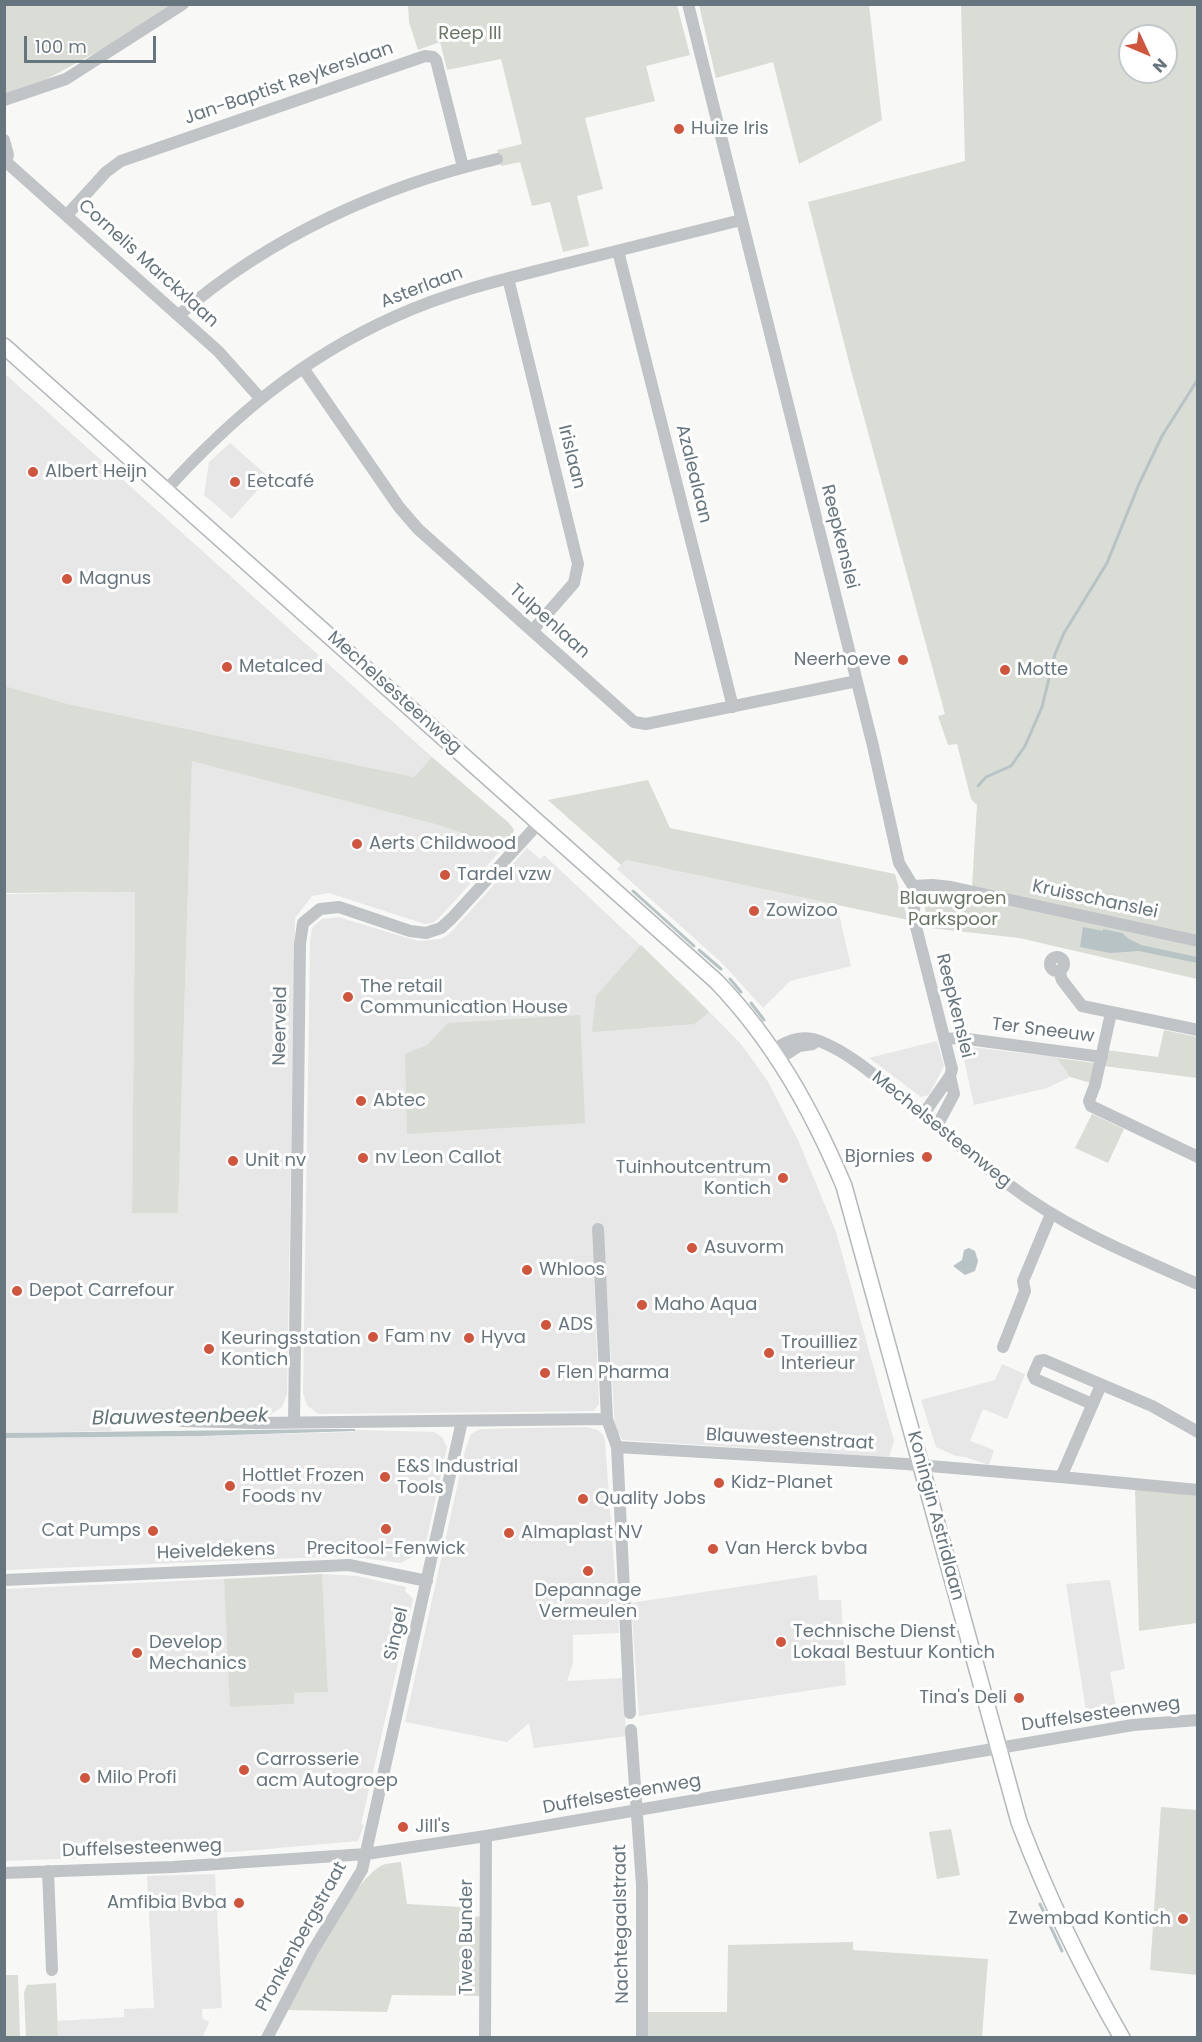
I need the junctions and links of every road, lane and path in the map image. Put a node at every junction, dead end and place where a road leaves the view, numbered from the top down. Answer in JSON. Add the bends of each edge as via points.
{"nodes":[{"id":1,"x":183,"y":4,"type":"edge"},
{"id":2,"x":688,"y":4,"type":"edge"},
{"id":3,"x":4,"y":100,"type":"edge"},
{"id":4,"x":4,"y":140,"type":"edge"},
{"id":5,"x":497,"y":159,"type":"dead end"},
{"id":6,"x":5,"y":161,"type":"edge"},
{"id":7,"x":463,"y":167,"type":"junction"},
{"id":8,"x":67,"y":215,"type":"junction"},
{"id":9,"x":741,"y":220,"type":"junction"},
{"id":10,"x":618,"y":251,"type":"junction"},
{"id":11,"x":508,"y":278,"type":"junction"},
{"id":12,"x":179,"y":315,"type":"junction"},
{"id":13,"x":4,"y":346,"type":"edge"},
{"id":14,"x":303,"y":368,"type":"junction"},
{"id":15,"x":260,"y":398,"type":"junction"},
{"id":16,"x":166,"y":490,"type":"junction"},
{"id":17,"x":532,"y":631,"type":"junction"},
{"id":18,"x":857,"y":681,"type":"junction"},
{"id":19,"x":733,"y":707,"type":"junction"},
{"id":20,"x":539,"y":823,"type":"junction"},
{"id":21,"x":913,"y":886,"type":"junction"},
{"id":22,"x":1197,"y":940,"type":"edge"},
{"id":23,"x":1059,"y":971,"type":"dead end"},
{"id":24,"x":1111,"y":1012,"type":"junction"},
{"id":25,"x":1197,"y":1030,"type":"edge"},
{"id":26,"x":945,"y":1039,"type":"junction"},
{"id":27,"x":776,"y":1055,"type":"junction"},
{"id":28,"x":1102,"y":1057,"type":"junction"},
{"id":29,"x":951,"y":1076,"type":"junction"},
{"id":30,"x":923,"y":1115,"type":"junction"},
{"id":31,"x":937,"y":1126,"type":"junction"},
{"id":32,"x":1197,"y":1157,"type":"edge"},
{"id":33,"x":1051,"y":1214,"type":"junction"},
{"id":34,"x":598,"y":1229,"type":"dead end"},
{"id":35,"x":1197,"y":1284,"type":"edge"},
{"id":36,"x":1003,"y":1347,"type":"dead end"},
{"id":37,"x":1101,"y":1384,"type":"junction"},
{"id":38,"x":1092,"y":1404,"type":"junction"},
{"id":39,"x":607,"y":1419,"type":"junction"},
{"id":40,"x":182,"y":1421,"type":"dead end"},
{"id":41,"x":462,"y":1421,"type":"junction"},
{"id":42,"x":294,"y":1422,"type":"junction"},
{"id":43,"x":1197,"y":1432,"type":"edge"},
{"id":44,"x":617,"y":1447,"type":"junction"},
{"id":45,"x":922,"y":1466,"type":"junction"},
{"id":46,"x":1061,"y":1478,"type":"junction"},
{"id":47,"x":1197,"y":1490,"type":"edge"},
{"id":48,"x":4,"y":1580,"type":"edge"},
{"id":49,"x":426,"y":1581,"type":"junction"},
{"id":50,"x":630,"y":1713,"type":"dead end"},
{"id":51,"x":1197,"y":1720,"type":"edge"},
{"id":52,"x":631,"y":1730,"type":"dead end"},
{"id":53,"x":999,"y":1748,"type":"junction"},
{"id":54,"x":636,"y":1810,"type":"junction"},
{"id":55,"x":486,"y":1836,"type":"junction"},
{"id":56,"x":366,"y":1854,"type":"junction"},
{"id":57,"x":48,"y":1871,"type":"junction"},
{"id":58,"x":4,"y":1873,"type":"edge"},
{"id":59,"x":52,"y":1970,"type":"dead end"},
{"id":60,"x":267,"y":2037,"type":"edge"},
{"id":61,"x":485,"y":2037,"type":"edge"},
{"id":62,"x":642,"y":2037,"type":"edge"},
{"id":63,"x":1122,"y":2037,"type":"edge"}],
"edges":[{"from":1,"to":3,"type":"street","via":[[66,79]]},
{"from":2,"to":9,"type":"street","name":"Reepkenslei"},
{"from":4,"to":6,"type":"street","name":"Cornelis Marckxlaan","via":[[8,155]]},
{"from":5,"to":7,"type":"street"},
{"from":6,"to":8,"type":"street","name":"Cornelis Marckxlaan"},
{"from":7,"to":8,"type":"street","name":"Jan-Baptist Reykerslaan","via":[[436,60],[425,56],[121,161]]},
{"from":7,"to":12,"type":"street","via":[[374,197],[312,226],[217,284]]},
{"from":8,"to":12,"type":"street","name":"Cornelis Marckxlaan"},
{"from":9,"to":10,"type":"street","name":"Asterlaan"},
{"from":9,"to":18,"type":"street","name":"Reepkenslei"},
{"from":10,"to":11,"type":"street","name":"Asterlaan"},
{"from":10,"to":19,"type":"street","name":"Azalealaan"},
{"from":11,"to":14,"type":"street","name":"Asterlaan","via":[[453,293],[395,316]]},
{"from":11,"to":17,"type":"street","name":"Irislaan","via":[[578,564],[574,583]]},
{"from":12,"to":15,"type":"street","name":"Cornelis Marckxlaan","via":[[226,358]]},
{"from":13,"to":16,"type":"main road","name":"Mechelsesteenweg"},
{"from":14,"to":15,"type":"street","name":"Asterlaan"},
{"from":14,"to":17,"type":"street","name":"Tulpenlaan","via":[[414,524]]},
{"from":15,"to":16,"type":"street","name":"Asterlaan"},
{"from":16,"to":20,"type":"main road","name":"Mechelsesteenweg"},
{"from":17,"to":19,"type":"street","name":"Tulpenlaan","via":[[637,724]]},
{"from":18,"to":19,"type":"street","name":"Tulpenlaan"},
{"from":18,"to":21,"type":"street","name":"Reepkenslei","via":[[899,863]]},
{"from":20,"to":27,"type":"main road","name":"Mechelsesteenweg","via":[[716,981]]},
{"from":20,"to":42,"type":"street","name":"Neerveld","via":[[441,928],[426,933],[410,931],[339,907],[320,909],[303,923]]},
{"from":21,"to":22,"type":"street","name":"Kruisschanslei","via":[[951,887]]},
{"from":21,"to":26,"type":"street","name":"Reepkenslei","via":[[913,915]]},
{"from":23,"to":24,"type":"street","via":[[1079,1004]]},
{"from":24,"to":25,"type":"street"},
{"from":24,"to":28,"type":"street","name":"Ter Sneeuw"},
{"from":26,"to":28,"type":"street","name":"Ter Sneeuw"},
{"from":26,"to":29,"type":"street","name":"Reepkenslei"},
{"from":27,"to":30,"type":"street","name":"Mechelsesteenweg","via":[[797,1038],[831,1047],[873,1074]]},
{"from":27,"to":45,"type":"main road","name":"Koningin Astridlaan","via":[[811,1112],[844,1186]]},
{"from":28,"to":32,"type":"street","name":"Ter Sneeuw","via":[[1090,1106]]},
{"from":29,"to":30,"type":"street","name":"Reepkenslei"},
{"from":29,"to":31,"type":"street","name":"Reepkenslei","via":[[954,1095]]},
{"from":30,"to":31,"type":"street","name":"Mechelsesteenweg"},
{"from":31,"to":33,"type":"street","name":"Mechelsesteenweg"},
{"from":33,"to":35,"type":"street","name":"Mechelsesteenweg"},
{"from":33,"to":36,"type":"street","via":[[1023,1281],[1025,1292]]},
{"from":34,"to":39,"type":"street"},
{"from":37,"to":38,"type":"street"},
{"from":37,"to":38,"type":"street","via":[[1044,1360],[1036,1368],[1035,1379]]},
{"from":37,"to":43,"type":"street","via":[[1152,1406]]},
{"from":38,"to":46,"type":"street"},
{"from":39,"to":41,"type":"street"},
{"from":39,"to":44,"type":"street"},
{"from":40,"to":42,"type":"street"},
{"from":41,"to":42,"type":"street"},
{"from":41,"to":49,"type":"street","name":"Singel"},
{"from":44,"to":45,"type":"street","name":"Blauwesteenstraat"},
{"from":44,"to":50,"type":"street"},
{"from":45,"to":46,"type":"street","name":"Blauwesteenstraat"},
{"from":45,"to":53,"type":"main road","name":"Koningin Astridlaan"},
{"from":46,"to":47,"type":"street","name":"Blauwesteenstraat"},
{"from":48,"to":49,"type":"street","name":"Heiveldekens","via":[[348,1565]]},
{"from":49,"to":56,"type":"street","name":"Singel"},
{"from":51,"to":53,"type":"street","name":"Duffelsesteenweg","via":[[1145,1723]]},
{"from":52,"to":54,"type":"street"},
{"from":53,"to":54,"type":"street","name":"Duffelsesteenweg"},
{"from":53,"to":63,"type":"main road","name":"Koningin Astridlaan","via":[[1019,1822],[1036,1866]]},
{"from":54,"to":55,"type":"street","name":"Duffelsesteenweg"},
{"from":54,"to":62,"type":"street","name":"Nachtegaalstraat","via":[[643,1930]]},
{"from":55,"to":56,"type":"street","name":"Duffelsesteenweg"},
{"from":55,"to":61,"type":"street","name":"Twee Bunder"},
{"from":56,"to":57,"type":"street","name":"Duffelsesteenweg"},
{"from":56,"to":60,"type":"street","name":"Pronkenbergstraat","via":[[360,1874],[333,1914]]},
{"from":57,"to":58,"type":"street","name":"Duffelsesteenweg"},
{"from":57,"to":59,"type":"street","name":"Duffelsesteenweg"}]}
